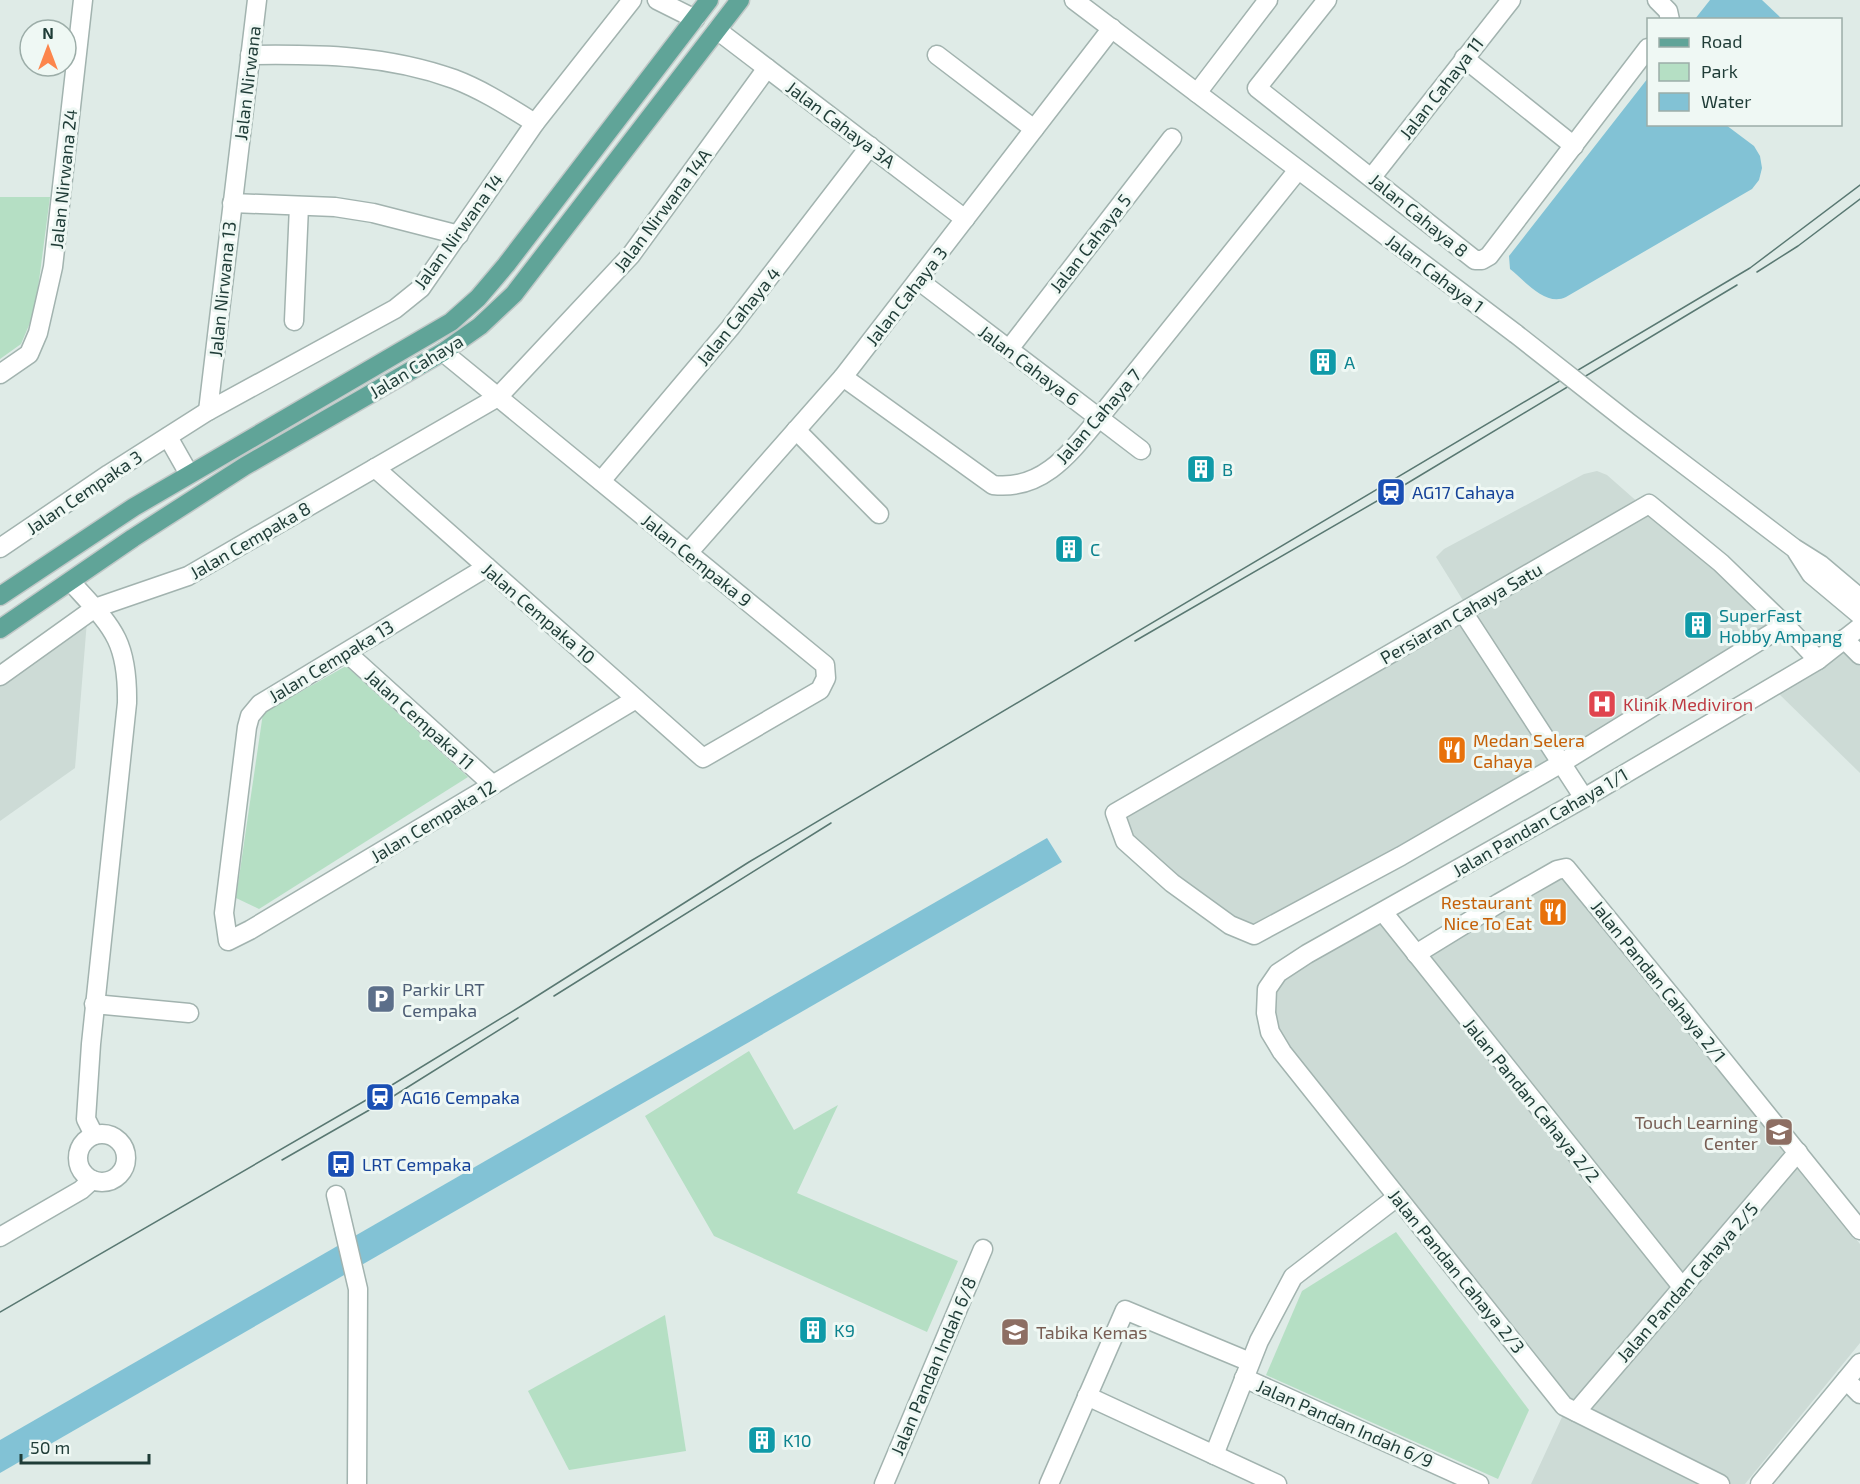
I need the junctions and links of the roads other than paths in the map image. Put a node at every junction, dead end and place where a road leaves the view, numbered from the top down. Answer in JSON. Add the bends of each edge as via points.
{"nodes":[{"id":1,"x":83,"y":0,"type":"edge"},
{"id":2,"x":257,"y":0,"type":"edge"},
{"id":3,"x":632,"y":0,"type":"edge"},
{"id":4,"x":657,"y":0,"type":"edge"},
{"id":5,"x":709,"y":0,"type":"edge"},
{"id":6,"x":740,"y":0,"type":"edge"},
{"id":7,"x":1074,"y":0,"type":"edge"},
{"id":8,"x":1268,"y":0,"type":"edge"},
{"id":9,"x":1327,"y":0,"type":"edge"},
{"id":10,"x":1510,"y":0,"type":"edge"},
{"id":11,"x":695,"y":19,"type":"junction"},
{"id":12,"x":1112,"y":28,"type":"junction"},
{"id":13,"x":717,"y":30,"type":"junction"},
{"id":14,"x":1647,"y":49,"type":"edge"},
{"id":15,"x":250,"y":55,"type":"junction"},
{"id":16,"x":937,"y":55,"type":"dead end"},
{"id":17,"x":1464,"y":58,"type":"junction"},
{"id":18,"x":767,"y":68,"type":"junction"},
{"id":19,"x":1197,"y":93,"type":"junction"},
{"id":20,"x":535,"y":123,"type":"junction"},
{"id":21,"x":1034,"y":129,"type":"junction"},
{"id":22,"x":1172,"y":138,"type":"dead end"},
{"id":23,"x":870,"y":146,"type":"junction"},
{"id":24,"x":1574,"y":146,"type":"junction"},
{"id":25,"x":236,"y":166,"type":"joint"},
{"id":26,"x":1298,"y":170,"type":"junction"},
{"id":27,"x":1372,"y":177,"type":"junction"},
{"id":28,"x":232,"y":203,"type":"junction"},
{"id":29,"x":299,"y":206,"type":"junction"},
{"id":30,"x":965,"y":219,"type":"junction"},
{"id":31,"x":459,"y":235,"type":"junction"},
{"id":32,"x":918,"y":280,"type":"junction"},
{"id":33,"x":294,"y":321,"type":"dead end"},
{"id":34,"x":1009,"y":349,"type":"junction"},
{"id":35,"x":443,"y":352,"type":"junction"},
{"id":36,"x":0,"y":374,"type":"edge"},
{"id":37,"x":843,"y":377,"type":"junction"},
{"id":38,"x":498,"y":397,"type":"junction"},
{"id":39,"x":208,"y":411,"type":"junction"},
{"id":40,"x":1099,"y":418,"type":"junction"},
{"id":41,"x":796,"y":430,"type":"junction"},
{"id":42,"x":168,"y":437,"type":"junction"},
{"id":43,"x":1141,"y":450,"type":"dead end"},
{"id":44,"x":375,"y":468,"type":"junction"},
{"id":45,"x":189,"y":474,"type":"junction"},
{"id":46,"x":601,"y":481,"type":"junction"},
{"id":47,"x":879,"y":514,"type":"dead end"},
{"id":48,"x":0,"y":548,"type":"edge"},
{"id":49,"x":1794,"y":548,"type":"junction"},
{"id":50,"x":688,"y":553,"type":"junction"},
{"id":51,"x":487,"y":567,"type":"junction"},
{"id":52,"x":71,"y":582,"type":"junction"},
{"id":53,"x":0,"y":596,"type":"edge"},
{"id":54,"x":1860,"y":598,"type":"edge"},
{"id":55,"x":95,"y":609,"type":"junction"},
{"id":56,"x":1463,"y":612,"type":"junction"},
{"id":57,"x":1860,"y":615,"type":"edge"},
{"id":58,"x":1785,"y":625,"type":"junction"},
{"id":59,"x":1860,"y":627,"type":"edge"},
{"id":60,"x":0,"y":629,"type":"edge"},
{"id":61,"x":1844,"y":639,"type":"junction"},
{"id":62,"x":347,"y":653,"type":"junction"},
{"id":63,"x":1860,"y":655,"type":"edge"},
{"id":64,"x":1818,"y":660,"type":"junction"},
{"id":65,"x":0,"y":676,"type":"edge"},
{"id":66,"x":636,"y":699,"type":"junction"},
{"id":67,"x":703,"y":758,"type":"joint"},
{"id":68,"x":1560,"y":764,"type":"junction"},
{"id":69,"x":493,"y":785,"type":"junction"},
{"id":70,"x":1584,"y":798,"type":"junction"},
{"id":71,"x":1383,"y":912,"type":"junction"},
{"id":72,"x":228,"y":941,"type":"joint"},
{"id":73,"x":1416,"y":954,"type":"junction"},
{"id":74,"x":1267,"y":989,"type":"joint"},
{"id":75,"x":94,"y":1004,"type":"junction"},
{"id":76,"x":189,"y":1013,"type":"dead end"},
{"id":77,"x":94,"y":1135,"type":"junction"},
{"id":78,"x":1798,"y":1152,"type":"junction"},
{"id":79,"x":92,"y":1180,"type":"junction"},
{"id":80,"x":336,"y":1195,"type":"dead end"},
{"id":81,"x":1397,"y":1197,"type":"junction"},
{"id":82,"x":1860,"y":1230,"type":"edge"},
{"id":83,"x":0,"y":1237,"type":"edge"},
{"id":84,"x":983,"y":1249,"type":"dead end"},
{"id":85,"x":1683,"y":1287,"type":"junction"},
{"id":86,"x":1860,"y":1362,"type":"edge"},
{"id":87,"x":1247,"y":1370,"type":"junction"},
{"id":88,"x":1846,"y":1380,"type":"junction"},
{"id":89,"x":1860,"y":1394,"type":"edge"},
{"id":90,"x":1087,"y":1396,"type":"junction"},
{"id":91,"x":1576,"y":1412,"type":"junction"},
{"id":92,"x":1214,"y":1455,"type":"junction"},
{"id":93,"x":357,"y":1484,"type":"edge"},
{"id":94,"x":884,"y":1484,"type":"edge"},
{"id":95,"x":1049,"y":1484,"type":"edge"},
{"id":96,"x":1277,"y":1484,"type":"edge"},
{"id":97,"x":1479,"y":1484,"type":"edge"},
{"id":98,"x":1720,"y":1484,"type":"edge"},
{"id":99,"x":1760,"y":1484,"type":"edge"}],
"edges":[{"from":1,"to":36,"type":"street","name":"Jalan Nirwana 24","via":[[53,267],[38,333],[29,354]]},
{"from":2,"to":15,"type":"street","name":"Jalan Nirwana"},
{"from":3,"to":20,"type":"street","name":"Jalan Nirwana 14"},
{"from":4,"to":11,"type":"street"},
{"from":5,"to":11,"type":"main road","name":"Jalan Cahaya"},
{"from":6,"to":13,"type":"main road","name":"Jalan Cahaya"},
{"from":7,"to":12,"type":"street","name":"Jalan Cahaya 1"},
{"from":8,"to":19,"type":"street"},
{"from":9,"to":27,"type":"street","name":"Jalan Cahaya 8","via":[[1257,88]]},
{"from":10,"to":17,"type":"street","name":"Jalan Cahaya 11"},
{"from":11,"to":45,"type":"main road","name":"Jalan Cahaya","via":[[478,298],[451,322]]},
{"from":12,"to":19,"type":"street","name":"Jalan Cahaya 1"},
{"from":12,"to":21,"type":"street","name":"Jalan Cahaya 3"},
{"from":13,"to":18,"type":"street","name":"Jalan Cahaya 3A"},
{"from":13,"to":35,"type":"main road","name":"Jalan Cahaya","via":[[514,294],[480,326]]},
{"from":14,"to":24,"type":"street","name":"Jalan Cahaya 8"},
{"from":15,"to":20,"type":"street","via":[[325,54],[415,67],[456,80]]},
{"from":15,"to":25,"type":"street","name":"Jalan Nirwana"},
{"from":16,"to":21,"type":"street"},
{"from":17,"to":24,"type":"street"},
{"from":17,"to":27,"type":"street","name":"Jalan Cahaya 11"},
{"from":18,"to":23,"type":"street","name":"Jalan Cahaya 3A"},
{"from":18,"to":38,"type":"street","name":"Jalan Nirwana 14A","via":[[631,255]]},
{"from":19,"to":26,"type":"street","name":"Jalan Cahaya 1"},
{"from":20,"to":31,"type":"street","name":"Jalan Nirwana 14"},
{"from":21,"to":30,"type":"street","name":"Jalan Cahaya 3"},
{"from":22,"to":34,"type":"street","name":"Jalan Cahaya 5"},
{"from":23,"to":30,"type":"street","name":"Jalan Cahaya 3A"},
{"from":23,"to":46,"type":"street","name":"Jalan Cahaya 4","via":[[736,321]]},
{"from":24,"to":27,"type":"street","name":"Jalan Cahaya 8","via":[[1482,260],[1475,260]]},
{"from":25,"to":28,"type":"street","name":"Jalan Nirwana 13"},
{"from":26,"to":40,"type":"street","name":"Jalan Cahaya 7"},
{"from":26,"to":49,"type":"street","name":"Jalan Cahaya 1","bridge":true},
{"from":28,"to":29,"type":"street"},
{"from":28,"to":39,"type":"street","name":"Jalan Nirwana 13"},
{"from":29,"to":31,"type":"street","via":[[373,213]]},
{"from":29,"to":33,"type":"street"},
{"from":30,"to":32,"type":"street","name":"Jalan Cahaya 3"},
{"from":31,"to":39,"type":"street","name":"Jalan Nirwana 14","via":[[421,288],[395,309]]},
{"from":32,"to":34,"type":"street","name":"Jalan Cahaya 6"},
{"from":32,"to":37,"type":"street","name":"Jalan Cahaya 3"},
{"from":34,"to":40,"type":"street","name":"Jalan Cahaya 6"},
{"from":35,"to":38,"type":"street","name":"Jalan Cempaka 9"},
{"from":35,"to":52,"type":"main road","name":"Jalan Cahaya","via":[[245,466]]},
{"from":37,"to":40,"type":"street","name":"Jalan Cahaya 7","via":[[993,485],[1017,486],[1044,475],[1067,457]]},
{"from":37,"to":41,"type":"street","name":"Jalan Cahaya 3"},
{"from":38,"to":44,"type":"street","name":"Jalan Cempaka 8"},
{"from":38,"to":46,"type":"street","name":"Jalan Cempaka 9"},
{"from":39,"to":42,"type":"street","name":"Jalan Nirwana 14"},
{"from":40,"to":43,"type":"street","name":"Jalan Cahaya 6"},
{"from":41,"to":47,"type":"street"},
{"from":41,"to":50,"type":"street","name":"Jalan Cahaya 3"},
{"from":42,"to":45,"type":"street"},
{"from":42,"to":48,"type":"street","name":"Jalan Cempaka 3"},
{"from":44,"to":51,"type":"street","name":"Jalan Cempaka 10"},
{"from":44,"to":55,"type":"street","name":"Jalan Cempaka 8","via":[[188,576]]},
{"from":45,"to":53,"type":"main road","name":"Jalan Cahaya"},
{"from":46,"to":50,"type":"street","name":"Jalan Cempaka 9"},
{"from":49,"to":54,"type":"street","name":"Jalan Cahaya 1"},
{"from":49,"to":57,"type":"street","name":"Jalan Cahaya 1","via":[[1811,574]]},
{"from":50,"to":67,"type":"street","name":"Jalan Cempaka 9","via":[[825,665],[826,678],[820,690]]},
{"from":51,"to":62,"type":"street","name":"Jalan Cempaka 13"},
{"from":51,"to":66,"type":"street","name":"Jalan Cempaka 10"},
{"from":52,"to":55,"type":"street"},
{"from":52,"to":60,"type":"main road","name":"Jalan Cahaya"},
{"from":55,"to":65,"type":"street","name":"Jalan Cempaka 8"},
{"from":55,"to":75,"type":"street","via":[[122,648],[128,673]]},
{"from":56,"to":58,"type":"street","name":"Persiaran Cahaya Satu","via":[[1649,504],[1721,563]]},
{"from":56,"to":68,"type":"street"},
{"from":56,"to":68,"type":"street","name":"Persiaran Cahaya Satu","via":[[1115,813],[1125,841],[1230,926],[1254,935]]},
{"from":58,"to":64,"type":"street","name":"Persiaran Cahaya Satu"},
{"from":58,"to":68,"type":"street"},
{"from":59,"to":61,"type":"street","name":"Jalan Pandan Cahaya 1/1"},
{"from":61,"to":63,"type":"street"},
{"from":61,"to":64,"type":"street","name":"Jalan Pandan Cahaya 1/1"},
{"from":62,"to":69,"type":"street","name":"Jalan Cempaka 11"},
{"from":62,"to":72,"type":"street","name":"Jalan Cempaka 13","via":[[260,704],[250,716],[224,913]]},
{"from":64,"to":70,"type":"street","name":"Jalan Pandan Cahaya 1/1"},
{"from":66,"to":67,"type":"street","name":"Jalan Cempaka 10"},
{"from":66,"to":69,"type":"street","name":"Jalan Cempaka 12"},
{"from":68,"to":70,"type":"street"},
{"from":69,"to":72,"type":"street","name":"Jalan Cempaka 12"},
{"from":70,"to":71,"type":"street","name":"Jalan Pandan Cahaya 1/1"},
{"from":71,"to":73,"type":"street","name":"Jalan Pandan Cahaya 2/2"},
{"from":71,"to":74,"type":"street","name":"Jalan Pandan Cahaya 1/1","via":[[1278,973]]},
{"from":73,"to":78,"type":"street","name":"Jalan Pandan Cahaya 2/1","via":[[1566,868]]},
{"from":73,"to":85,"type":"street","name":"Jalan Pandan Cahaya 2/2"},
{"from":74,"to":81,"type":"street","name":"Jalan Pandan Cahaya 2/3","via":[[1270,1032],[1282,1052]]},
{"from":75,"to":76,"type":"street"},
{"from":75,"to":77,"type":"street","via":[[86,1119]]},
{"from":77,"to":79,"type":"street","via":[[78,1152],[80,1168]]},
{"from":77,"to":79,"type":"street","via":[[116,1138],[127,1158],[116,1178]]},
{"from":78,"to":82,"type":"street","name":"Jalan Pandan Cahaya 2/1"},
{"from":78,"to":85,"type":"street","name":"Jalan Pandan Cahaya 2/5"},
{"from":79,"to":83,"type":"street"},
{"from":80,"to":93,"type":"street","via":[[359,1309]]},
{"from":81,"to":87,"type":"street","via":[[1293,1277]]},
{"from":81,"to":91,"type":"street","name":"Jalan Pandan Cahaya 2/3","via":[[1564,1406]]},
{"from":84,"to":94,"type":"street","name":"Jalan Pandan Indah 6/8"},
{"from":85,"to":91,"type":"street","name":"Jalan Pandan Cahaya 2/5"},
{"from":86,"to":88,"type":"street"},
{"from":87,"to":90,"type":"street","name":"Jalan Pandan Indah 6/9","via":[[1125,1310]]},
{"from":87,"to":92,"type":"street"},
{"from":87,"to":97,"type":"street","name":"Jalan Pandan Indah 6/9"},
{"from":88,"to":89,"type":"street"},
{"from":88,"to":99,"type":"street"},
{"from":90,"to":92,"type":"street"},
{"from":90,"to":95,"type":"street"},
{"from":91,"to":98,"type":"street","name":"Jalan Pandan Cahaya 2/3"},
{"from":92,"to":96,"type":"street"}]}
